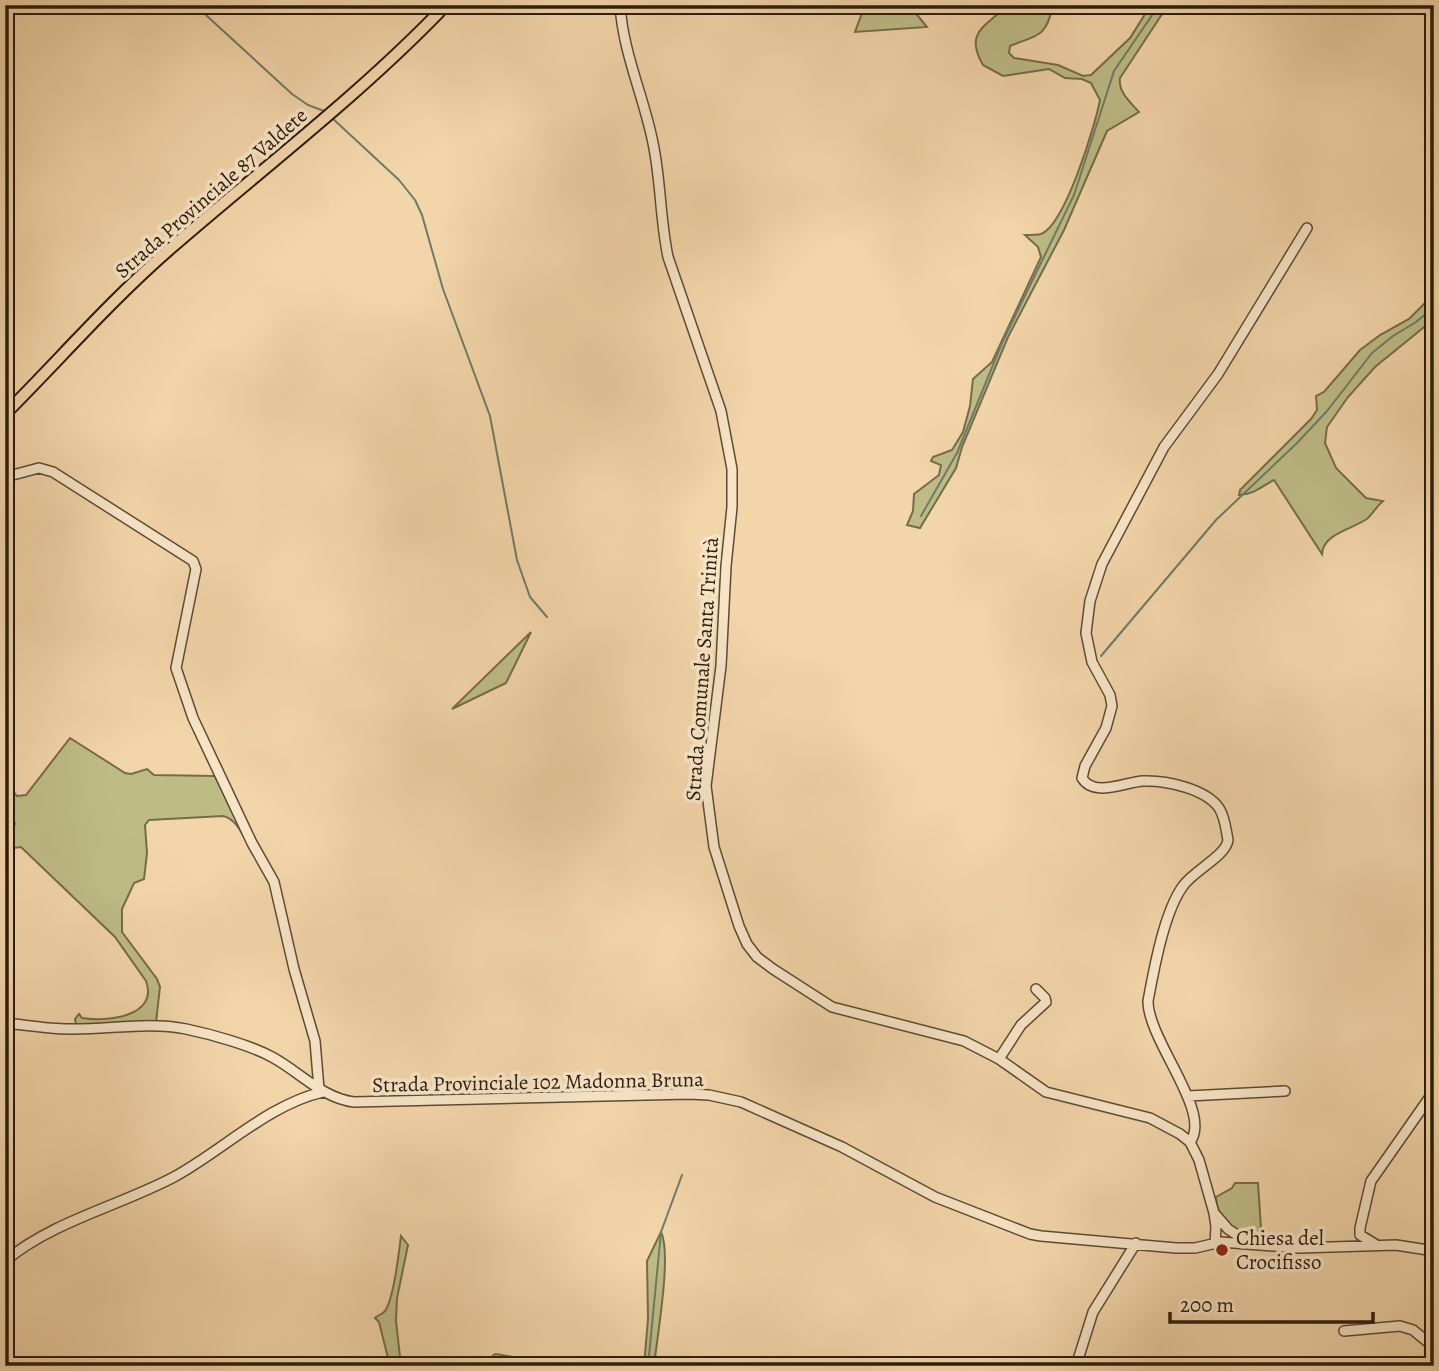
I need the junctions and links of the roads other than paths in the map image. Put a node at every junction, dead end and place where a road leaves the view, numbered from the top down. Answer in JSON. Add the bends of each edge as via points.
{"nodes":[{"id":1,"x":446,"y":5,"type":"edge"},
{"id":2,"x":620,"y":5,"type":"edge"},
{"id":3,"x":1307,"y":228,"type":"dead end"},
{"id":4,"x":5,"y":414,"type":"edge"},
{"id":5,"x":5,"y":477,"type":"edge"},
{"id":6,"x":1036,"y":989,"type":"dead end"},
{"id":7,"x":5,"y":1023,"type":"edge"},
{"id":8,"x":999,"y":1059,"type":"junction"},
{"id":9,"x":321,"y":1091,"type":"junction"},
{"id":10,"x":1285,"y":1091,"type":"dead end"},
{"id":11,"x":1434,"y":1091,"type":"edge"},
{"id":12,"x":1188,"y":1096,"type":"junction"},
{"id":13,"x":1190,"y":1142,"type":"junction"},
{"id":14,"x":1214,"y":1213,"type":"junction"},
{"id":15,"x":1216,"y":1226,"type":"junction"},
{"id":16,"x":1228,"y":1229,"type":"junction"},
{"id":17,"x":1228,"y":1242,"type":"junction"},
{"id":18,"x":1136,"y":1243,"type":"junction"},
{"id":19,"x":1215,"y":1244,"type":"junction"},
{"id":20,"x":1252,"y":1245,"type":"junction"},
{"id":21,"x":1377,"y":1245,"type":"junction"},
{"id":22,"x":1434,"y":1251,"type":"edge"},
{"id":23,"x":5,"y":1261,"type":"edge"},
{"id":24,"x":1344,"y":1331,"type":"dead end"},
{"id":25,"x":1434,"y":1347,"type":"edge"},
{"id":26,"x":1076,"y":1366,"type":"edge"}],
"edges":[{"from":1,"to":4,"type":"main road","name":"Strada Provinciale 87 Valdete","via":[[330,116],[161,257]]},
{"from":2,"to":8,"type":"street","name":"Strada Comunale Santa Trinità","via":[[653,140],[668,257],[721,411],[729,451],[732,507],[706,786],[715,847],[739,926],[757,957],[832,1006],[964,1041]]},
{"from":3,"to":12,"type":"street","via":[[1218,374],[1164,447],[1101,564],[1087,618],[1088,648],[1112,706],[1082,774],[1085,783],[1101,788],[1162,782],[1199,793],[1219,807],[1227,834],[1228,845],[1188,880],[1173,902],[1148,1001],[1154,1031]]},
{"from":5,"to":9,"type":"street","via":[[39,468],[53,472],[193,561],[196,569],[176,668],[193,718],[274,882],[315,1041]]},
{"from":6,"to":8,"type":"street","via":[[1046,1002],[1021,1025]]},
{"from":7,"to":9,"type":"street","name":"Strada Provinciale 102 Madonna Bruna","via":[[69,1029],[186,1029],[270,1056]]},
{"from":8,"to":13,"type":"street","name":"Strada Comunale Santa Trinità","via":[[1046,1092],[1150,1118]]},
{"from":9,"to":18,"type":"street","name":"Strada Provinciale 102 Madonna Bruna","via":[[342,1101],[368,1102],[709,1095],[741,1102],[842,1147],[935,1197],[1030,1234]]},
{"from":9,"to":23,"type":"street","via":[[264,1119],[175,1177],[40,1239]]},
{"from":10,"to":12,"type":"street"},
{"from":11,"to":21,"type":"street","via":[[1368,1188],[1360,1235]]},
{"from":12,"to":13,"type":"street","via":[[1196,1125]]},
{"from":13,"to":14,"type":"street"},
{"from":14,"to":15,"type":"street"},
{"from":14,"to":16,"type":"street"},
{"from":15,"to":17,"type":"street"},
{"from":15,"to":19,"type":"street"},
{"from":16,"to":17,"type":"street"},
{"from":16,"to":20,"type":"street"},
{"from":17,"to":19,"type":"street","name":"Strada Provinciale 102 Madonna Bruna"},
{"from":17,"to":20,"type":"street","name":"Strada Provinciale 102 Madonna Bruna"},
{"from":18,"to":19,"type":"street","name":"Strada Provinciale 102 Madonna Bruna","via":[[1176,1248]]},
{"from":18,"to":26,"type":"street","via":[[1093,1312]]},
{"from":20,"to":21,"type":"street","name":"Strada Provinciale 102 Madonna Bruna"},
{"from":21,"to":22,"type":"street","name":"Strada Provinciale 102 Madonna Bruna"},
{"from":24,"to":25,"type":"street","via":[[1400,1325]]}]}
